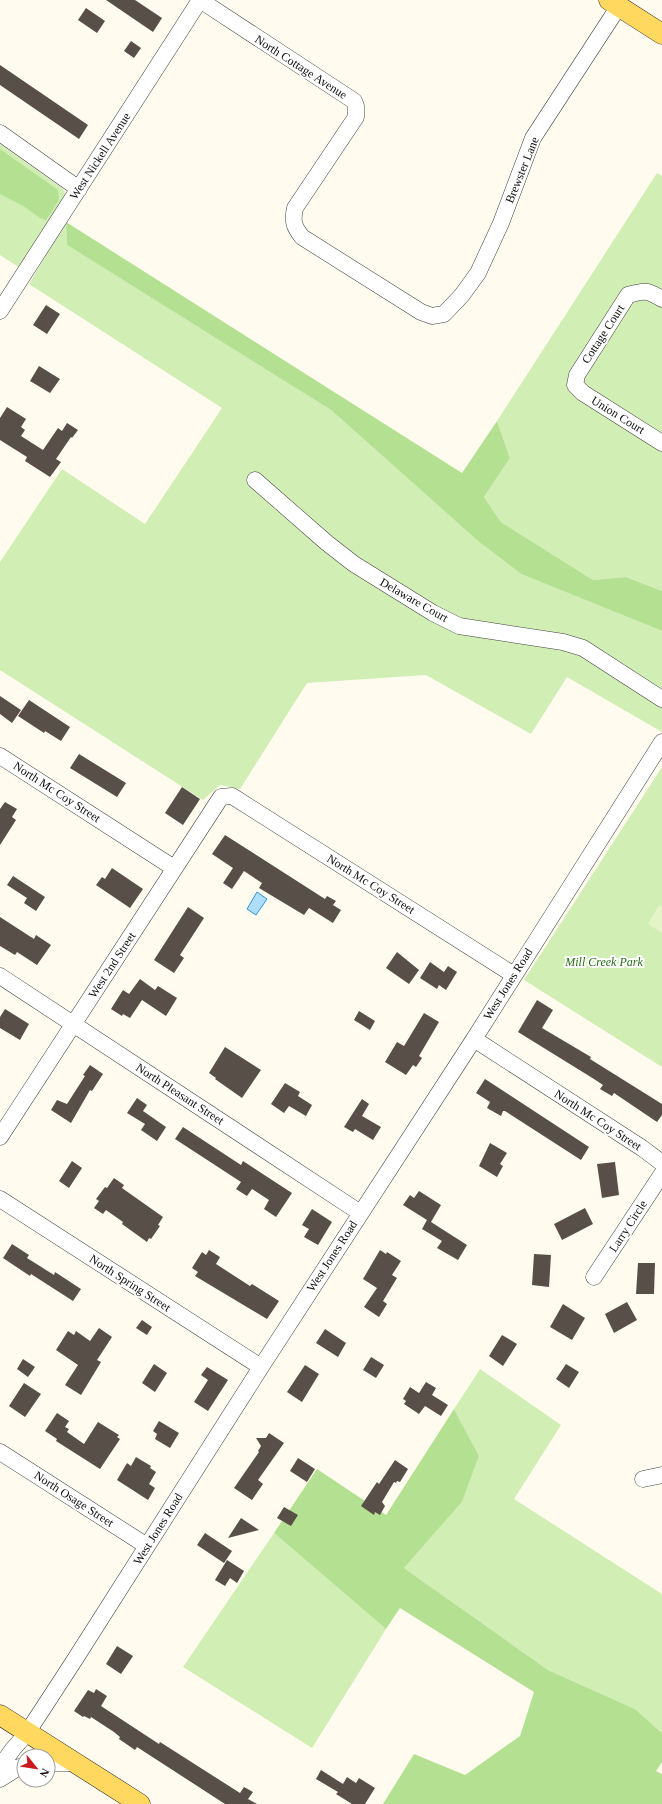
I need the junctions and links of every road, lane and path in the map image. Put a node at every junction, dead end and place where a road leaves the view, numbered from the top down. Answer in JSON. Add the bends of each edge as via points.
{"nodes":[{"id":1,"x":200,"y":0,"type":"edge"},
{"id":2,"x":614,"y":3,"type":"edge"},
{"id":3,"x":662,"y":34,"type":"edge"},
{"id":4,"x":0,"y":133,"type":"edge"},
{"id":5,"x":79,"y":189,"type":"junction"},
{"id":6,"x":662,"y":299,"type":"edge"},
{"id":7,"x":0,"y":311,"type":"edge"},
{"id":8,"x":444,"y":314,"type":"joint"},
{"id":9,"x":575,"y":385,"type":"joint"},
{"id":10,"x":662,"y":443,"type":"edge"},
{"id":11,"x":255,"y":480,"type":"dead end"},
{"id":12,"x":662,"y":699,"type":"edge"},
{"id":13,"x":662,"y":742,"type":"edge"},
{"id":14,"x":0,"y":756,"type":"edge"},
{"id":15,"x":227,"y":796,"type":"joint"},
{"id":16,"x":174,"y":868,"type":"junction"},
{"id":17,"x":514,"y":975,"type":"junction"},
{"id":18,"x":0,"y":976,"type":"edge"},
{"id":19,"x":74,"y":1023,"type":"junction"},
{"id":20,"x":474,"y":1039,"type":"junction"},
{"id":21,"x":0,"y":1137,"type":"edge"},
{"id":22,"x":662,"y":1163,"type":"edge"},
{"id":23,"x":662,"y":1174,"type":"edge"},
{"id":24,"x":0,"y":1199,"type":"edge"},
{"id":25,"x":360,"y":1212,"type":"junction"},
{"id":26,"x":594,"y":1277,"type":"dead end"},
{"id":27,"x":261,"y":1366,"type":"junction"},
{"id":28,"x":0,"y":1452,"type":"edge"},
{"id":29,"x":662,"y":1475,"type":"edge"},
{"id":30,"x":643,"y":1479,"type":"dead end"},
{"id":31,"x":147,"y":1546,"type":"junction"},
{"id":32,"x":0,"y":1715,"type":"edge"},
{"id":33,"x":27,"y":1733,"type":"junction"},
{"id":34,"x":56,"y":1763,"type":"edge"},
{"id":35,"x":74,"y":1763,"type":"junction"},
{"id":36,"x":0,"y":1767,"type":"edge"},
{"id":37,"x":16,"y":1769,"type":"edge"},
{"id":38,"x":0,"y":1779,"type":"edge"},
{"id":39,"x":140,"y":1804,"type":"edge"}],
"edges":[{"from":1,"to":5,"type":"street","name":"West Nickell Avenue"},
{"from":1,"to":8,"type":"street","name":"North Cottage Avenue","via":[[354,101],[356,117],[295,208],[295,229],[302,237],[421,312],[432,316]]},
{"from":2,"to":3,"type":"main road"},
{"from":2,"to":8,"type":"street","name":"Brewster Lane","via":[[533,138],[501,223],[478,273]]},
{"from":4,"to":5,"type":"street"},
{"from":5,"to":7,"type":"street","name":"West Nickell Avenue"},
{"from":6,"to":9,"type":"street","name":"Cottage Court","via":[[643,290],[628,295],[577,375]]},
{"from":9,"to":10,"type":"street","name":"Union Court","via":[[583,393]]},
{"from":11,"to":12,"type":"street","name":"Delaware Court","via":[[354,564],[433,613],[459,626],[563,642],[583,648]]},
{"from":13,"to":17,"type":"street","name":"West Jones Road"},
{"from":14,"to":16,"type":"street","name":"North Mc Coy Street"},
{"from":15,"to":16,"type":"street","name":"West 2nd Street","via":[[221,797]]},
{"from":15,"to":17,"type":"street","name":"North Mc Coy Street","via":[[232,796]]},
{"from":16,"to":19,"type":"street","name":"West 2nd Street"},
{"from":17,"to":20,"type":"street","name":"West Jones Road"},
{"from":18,"to":19,"type":"street","name":"North Pleasant Street"},
{"from":19,"to":21,"type":"street","name":"West 2nd Street"},
{"from":19,"to":25,"type":"street","name":"North Pleasant Street"},
{"from":20,"to":22,"type":"street","name":"North Mc Coy Street"},
{"from":20,"to":25,"type":"street","name":"West Jones Road"},
{"from":23,"to":26,"type":"street","name":"Larry Circle"},
{"from":24,"to":27,"type":"street","name":"North Spring Street"},
{"from":25,"to":27,"type":"street","name":"West Jones Road"},
{"from":27,"to":31,"type":"street","name":"West Jones Road"},
{"from":28,"to":31,"type":"street","name":"North Osage Street"},
{"from":29,"to":30,"type":"street"},
{"from":31,"to":33,"type":"street","name":"West Jones Road"},
{"from":32,"to":33,"type":"main road"},
{"from":33,"to":35,"type":"main road"},
{"from":33,"to":36,"type":"street","name":"West Jones Road"},
{"from":34,"to":35,"type":"street"},
{"from":35,"to":39,"type":"main road"},
{"from":37,"to":38,"type":"street"}]}
